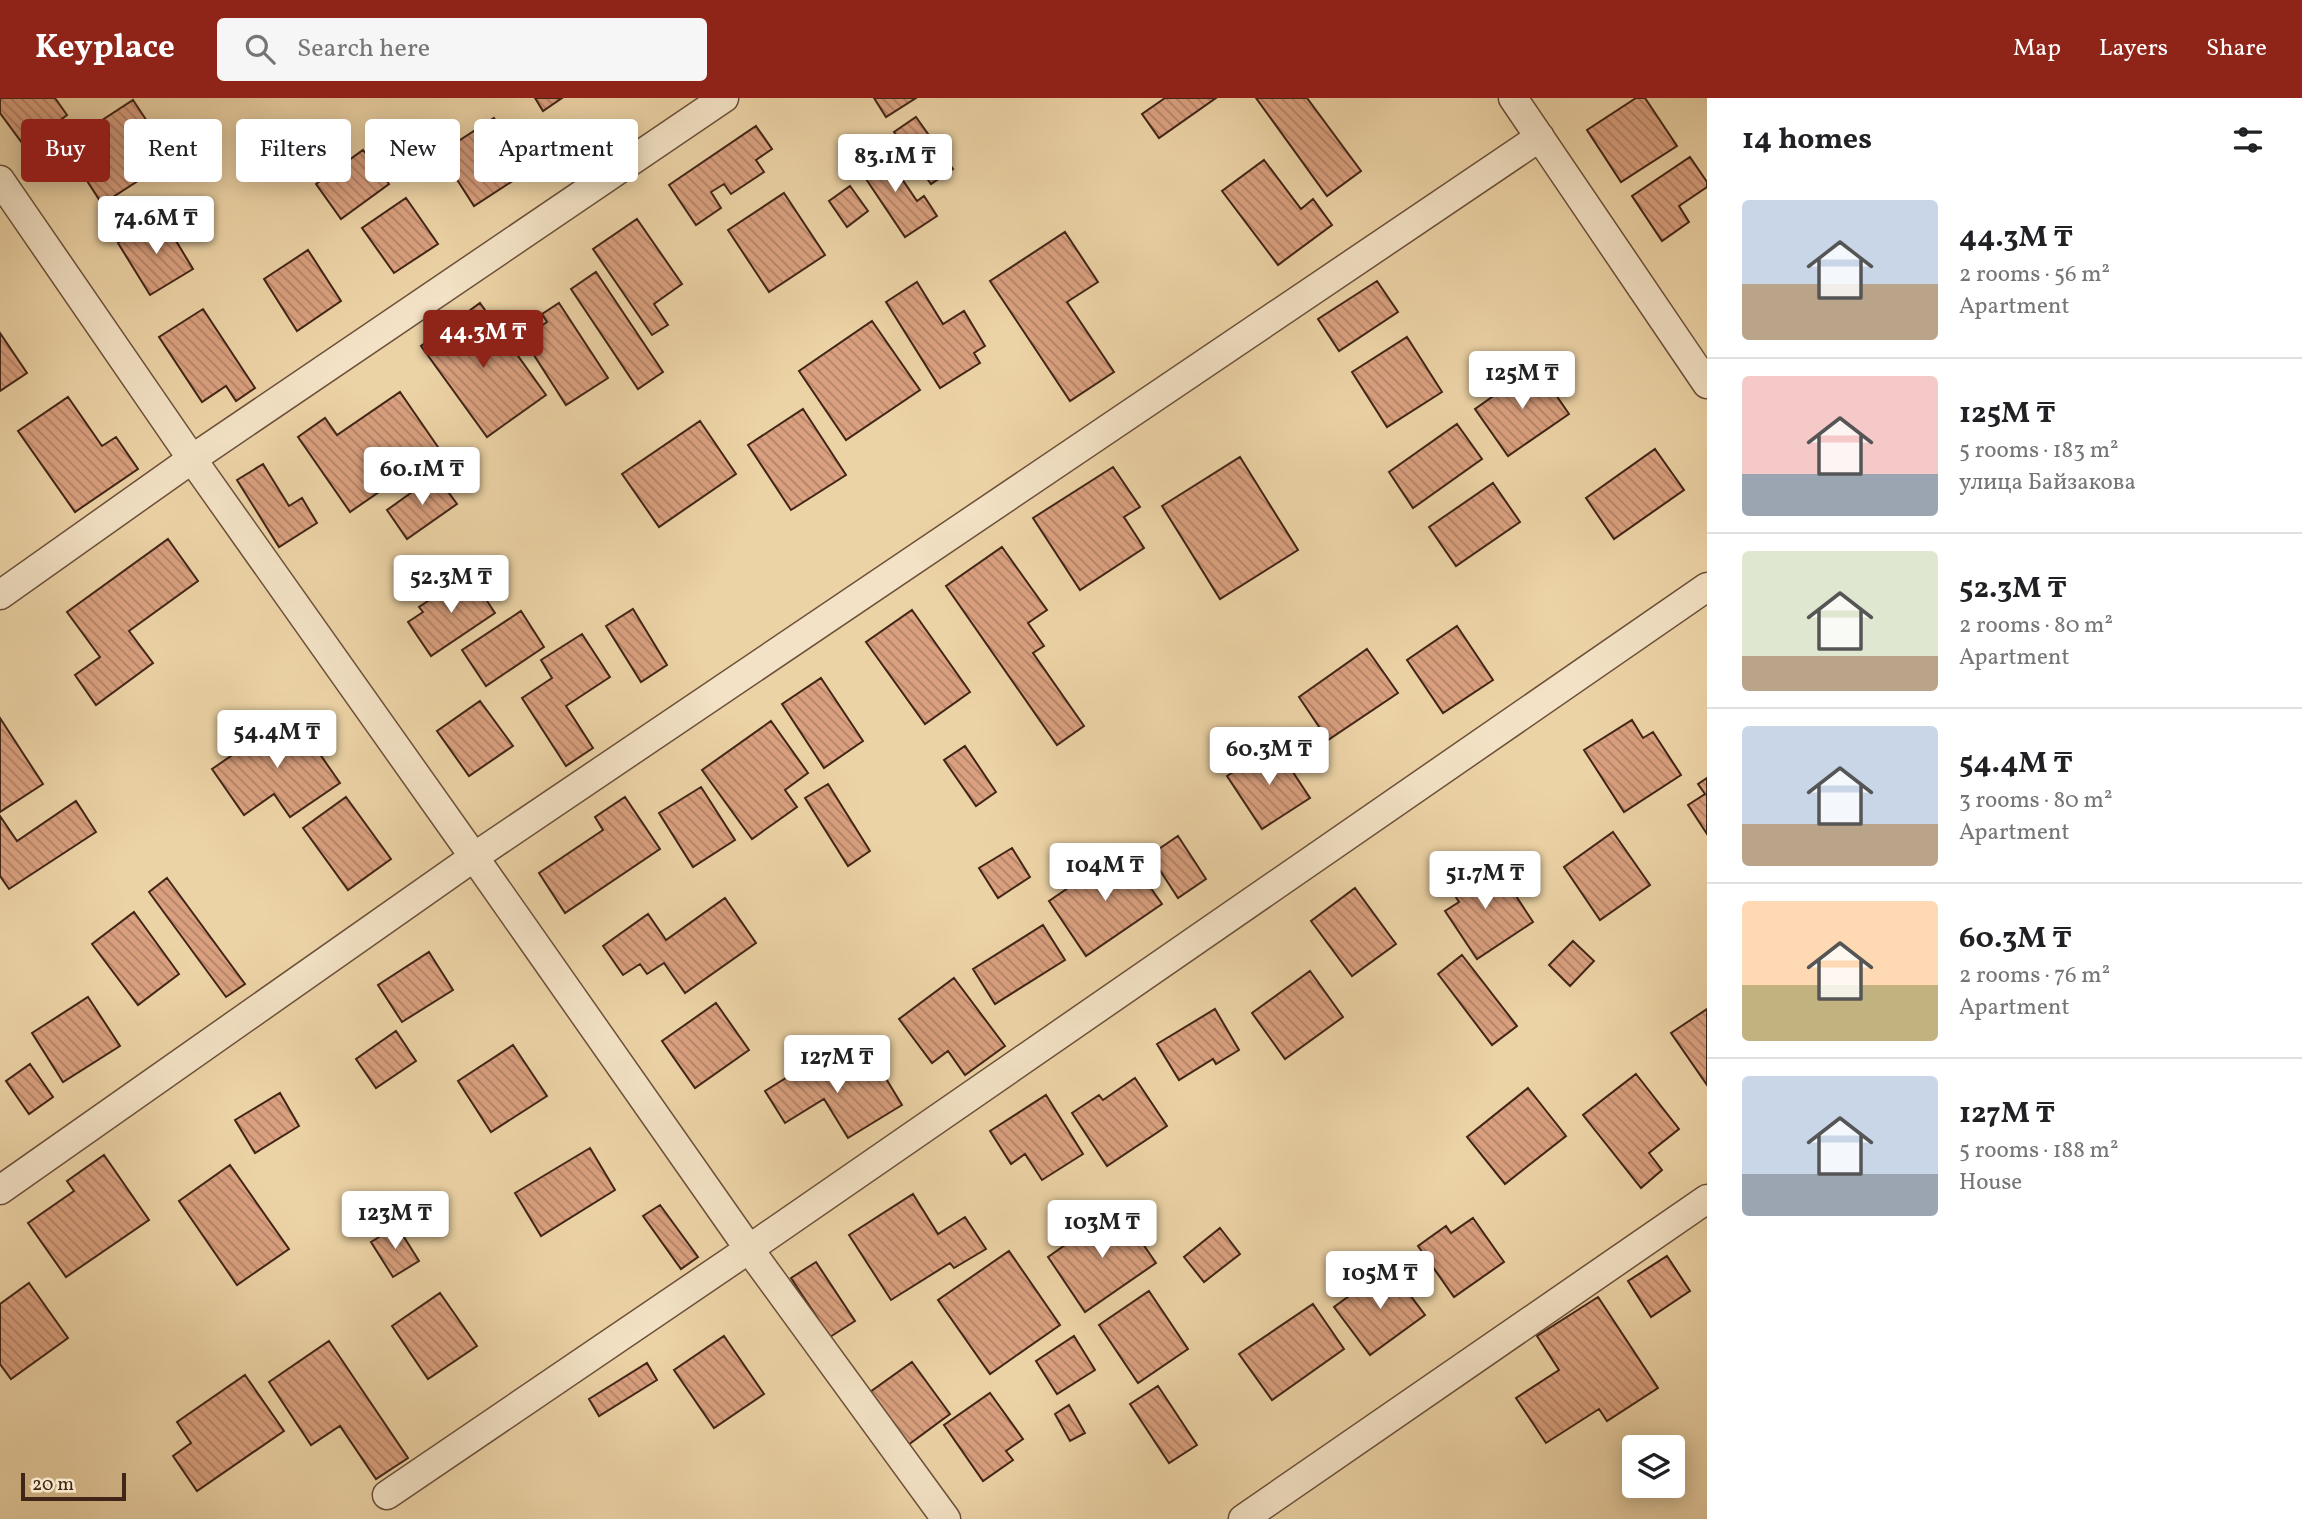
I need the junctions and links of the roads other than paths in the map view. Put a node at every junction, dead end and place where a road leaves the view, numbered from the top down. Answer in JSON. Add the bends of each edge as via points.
{"nodes":[{"id":1,"x":724,"y":98,"type":"edge"},
{"id":2,"x":1513,"y":98,"type":"edge"},
{"id":3,"x":1540,"y":137,"type":"junction"},
{"id":4,"x":0,"y":180,"type":"edge"},
{"id":5,"x":1707,"y":384,"type":"edge"},
{"id":6,"x":192,"y":459,"type":"junction"},
{"id":7,"x":1707,"y":587,"type":"edge"},
{"id":8,"x":0,"y":595,"type":"edge"},
{"id":9,"x":474,"y":856,"type":"junction"},
{"id":10,"x":0,"y":1190,"type":"edge"},
{"id":11,"x":1707,"y":1199,"type":"edge"},
{"id":12,"x":749,"y":1249,"type":"junction"},
{"id":13,"x":387,"y":1495,"type":"dead end"},
{"id":14,"x":946,"y":1519,"type":"edge"},
{"id":15,"x":1243,"y":1519,"type":"edge"}],
"edges":[{"from":1,"to":6,"type":"street"},
{"from":2,"to":3,"type":"street"},
{"from":3,"to":5,"type":"street"},
{"from":3,"to":9,"type":"street"},
{"from":4,"to":6,"type":"street"},
{"from":6,"to":8,"type":"street"},
{"from":6,"to":9,"type":"street"},
{"from":7,"to":12,"type":"street"},
{"from":9,"to":10,"type":"street"},
{"from":9,"to":12,"type":"street"},
{"from":11,"to":15,"type":"street"},
{"from":12,"to":13,"type":"street"},
{"from":12,"to":14,"type":"street"}]}
